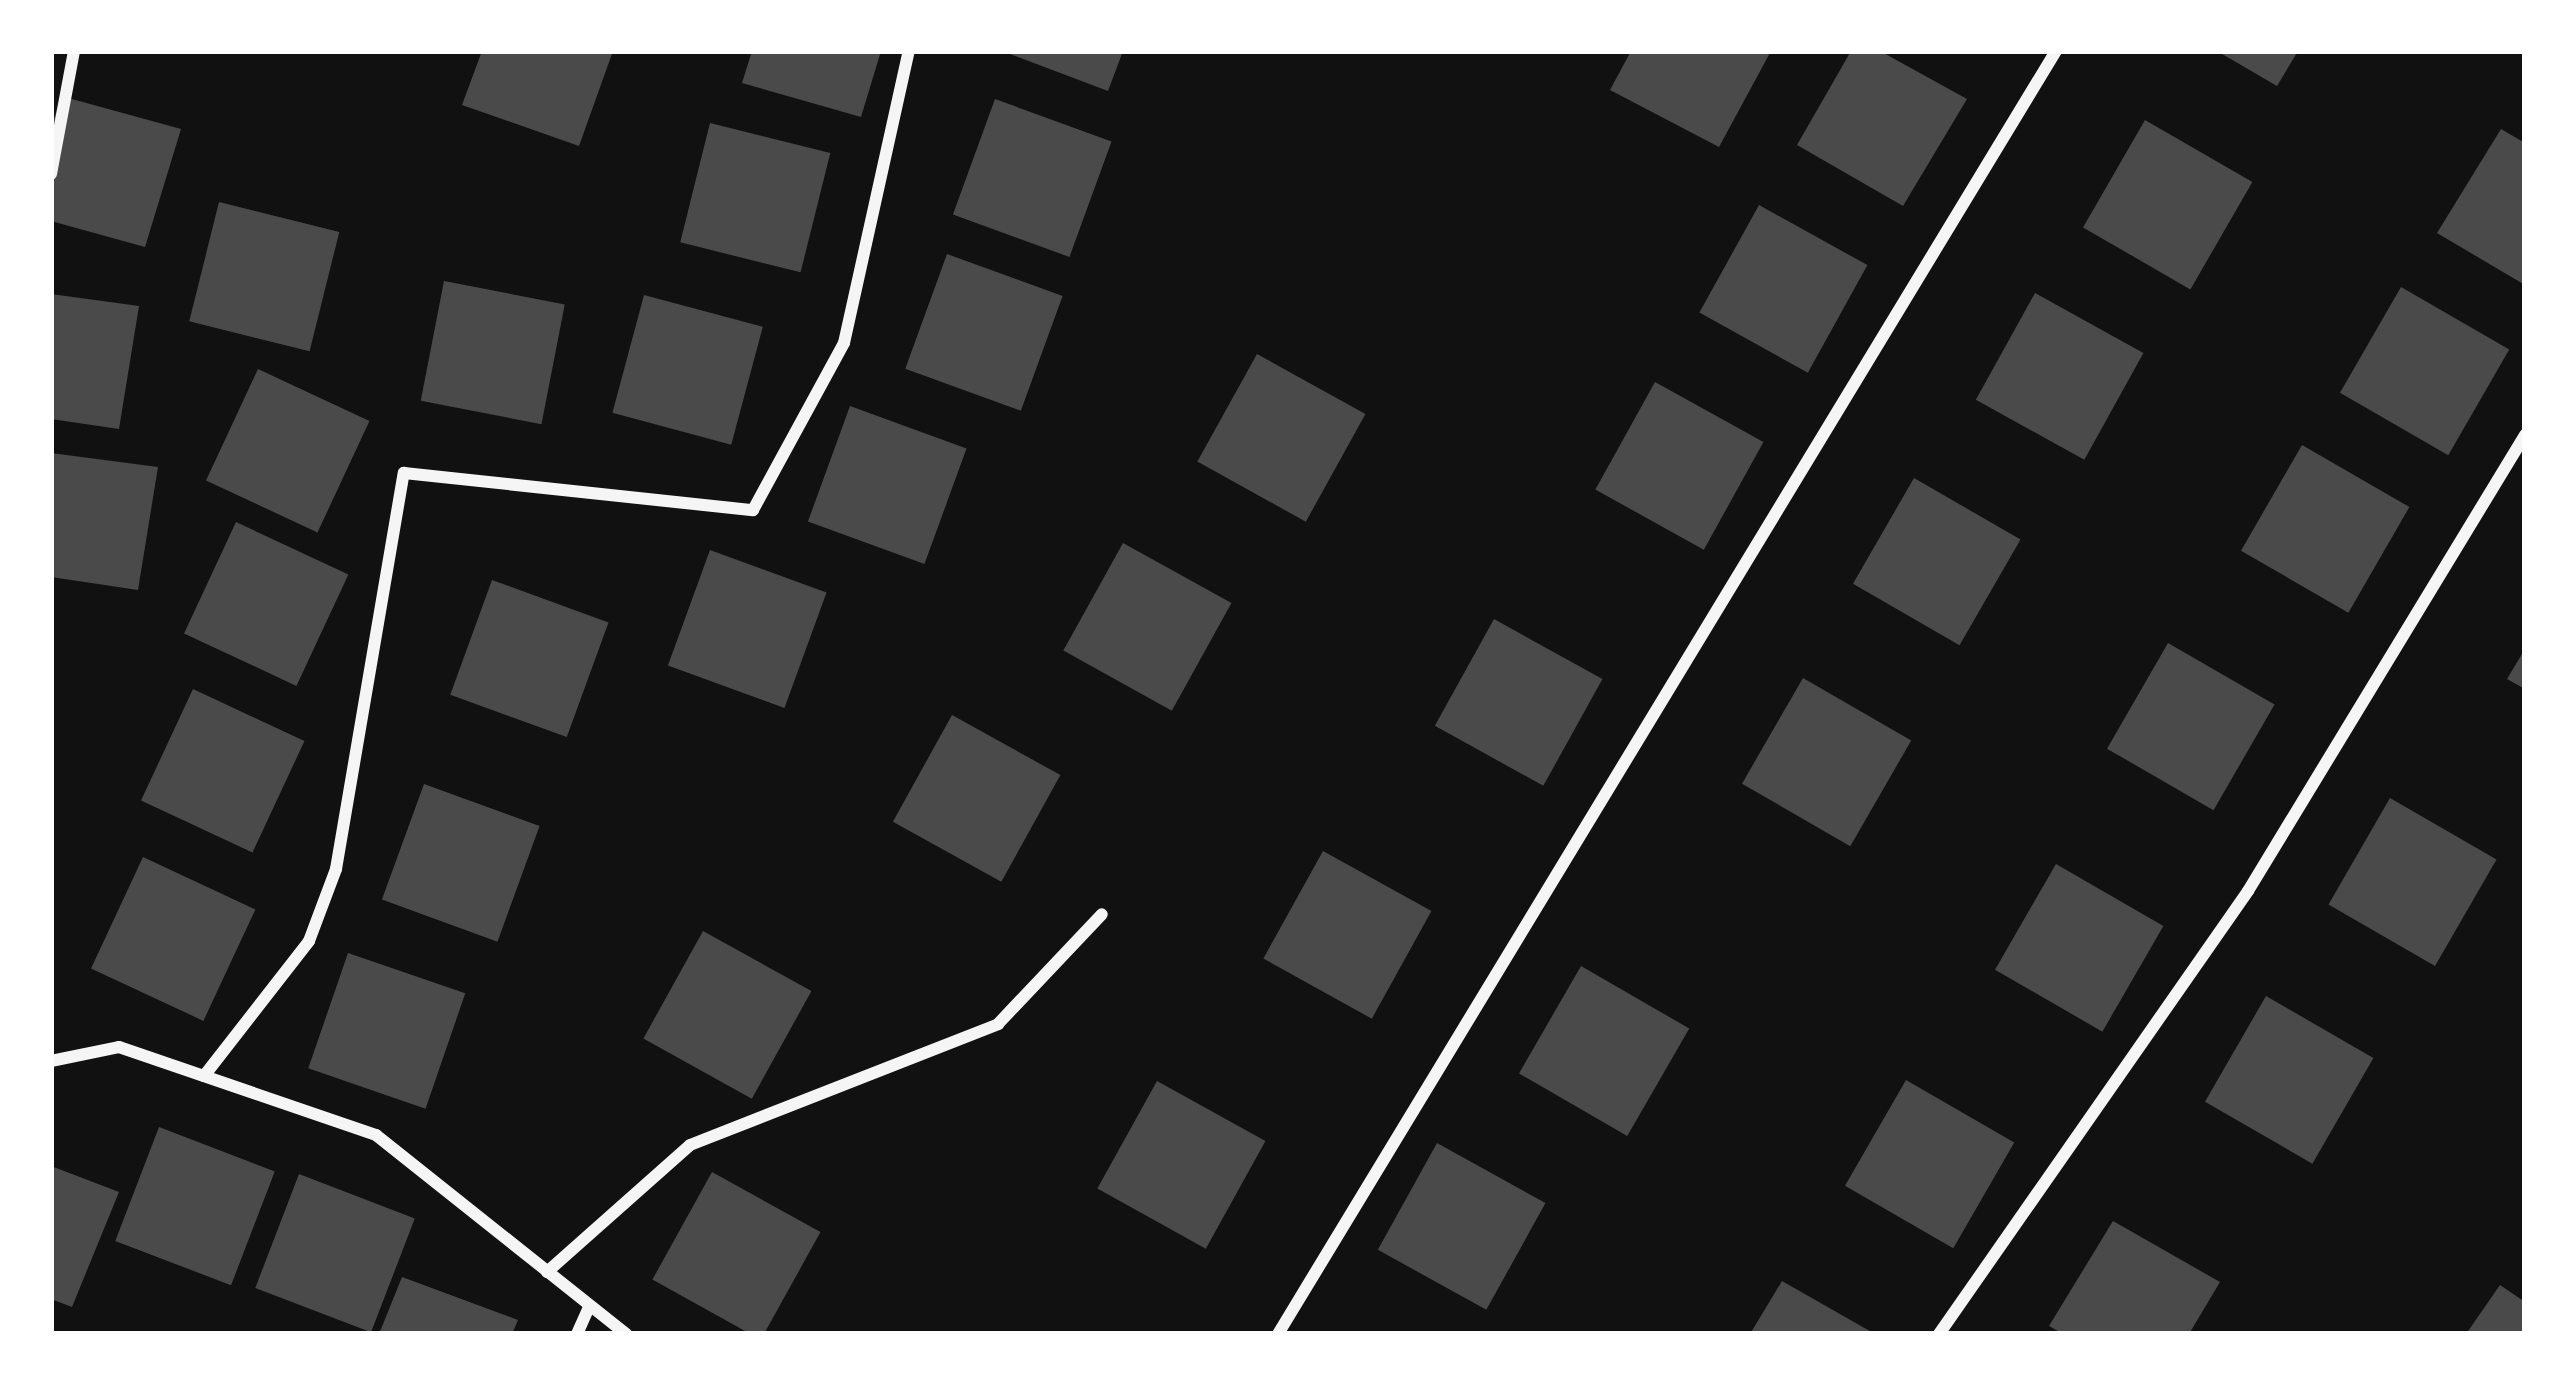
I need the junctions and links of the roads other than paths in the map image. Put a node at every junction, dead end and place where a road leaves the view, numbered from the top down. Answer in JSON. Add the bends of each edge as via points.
{"nodes":[{"id":1,"x":74,"y":51,"type":"edge"},
{"id":2,"x":909,"y":51,"type":"edge"},
{"id":3,"x":2056,"y":51,"type":"edge"},
{"id":4,"x":51,"y":174,"type":"edge"},
{"id":5,"x":2525,"y":435,"type":"edge"},
{"id":6,"x":1102,"y":914,"type":"dead end"},
{"id":7,"x":51,"y":1061,"type":"edge"},
{"id":8,"x":204,"y":1076,"type":"junction"},
{"id":9,"x":547,"y":1272,"type":"junction"},
{"id":10,"x":589,"y":1307,"type":"junction"},
{"id":11,"x":578,"y":1334,"type":"edge"},
{"id":12,"x":626,"y":1334,"type":"edge"},
{"id":13,"x":1278,"y":1334,"type":"edge"},
{"id":14,"x":1939,"y":1334,"type":"edge"}],
"edges":[{"from":1,"to":4,"type":"street"},
{"from":2,"to":8,"type":"street","via":[[844,343],[753,510],[404,473],[336,869],[310,941]]},
{"from":3,"to":13,"type":"street"},
{"from":5,"to":14,"type":"street","via":[[2248,891]]},
{"from":6,"to":9,"type":"street","via":[[998,1024],[690,1145]]},
{"from":7,"to":8,"type":"street","via":[[118,1047]]},
{"from":8,"to":9,"type":"street","via":[[376,1135]]},
{"from":9,"to":10,"type":"street"},
{"from":10,"to":11,"type":"street"},
{"from":10,"to":12,"type":"street"}]}
